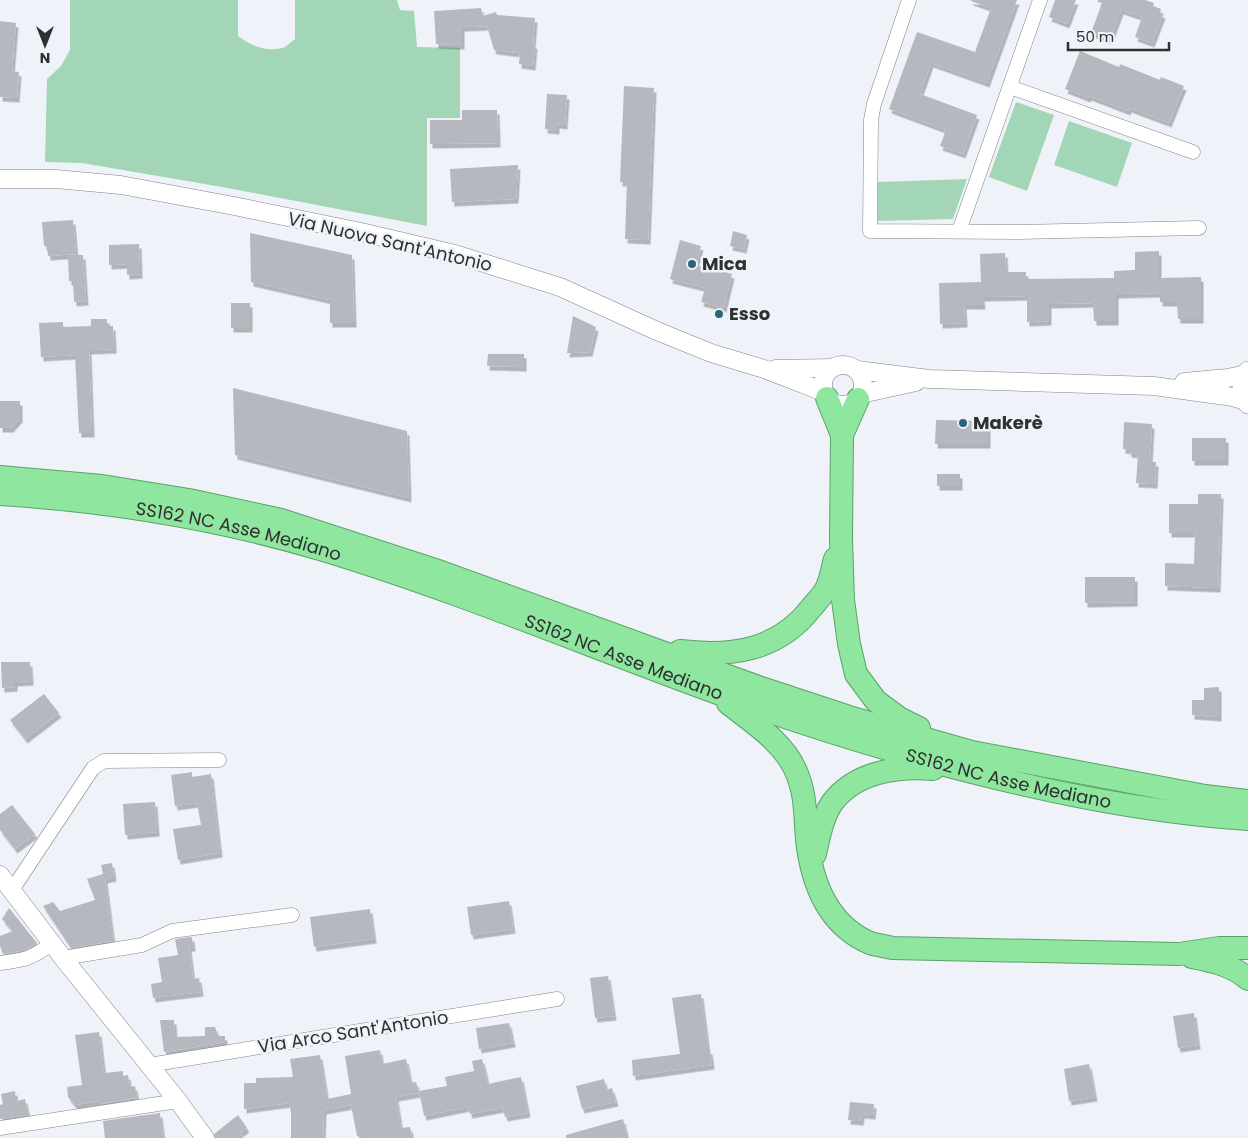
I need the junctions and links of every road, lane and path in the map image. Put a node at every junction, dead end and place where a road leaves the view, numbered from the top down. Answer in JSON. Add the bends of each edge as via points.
{"nodes":[{"id":1,"x":909,"y":0,"type":"edge"},
{"id":2,"x":1040,"y":0,"type":"edge"},
{"id":3,"x":1010,"y":87,"type":"junction"},
{"id":4,"x":1193,"y":152,"type":"dead end"},
{"id":5,"x":0,"y":179,"type":"edge"},
{"id":6,"x":1199,"y":228,"type":"dead end"},
{"id":7,"x":959,"y":231,"type":"junction"},
{"id":8,"x":832,"y":368,"type":"junction"},
{"id":9,"x":764,"y":369,"type":"junction"},
{"id":10,"x":856,"y":370,"type":"junction"},
{"id":11,"x":1247,"y":373,"type":"edge"},
{"id":12,"x":929,"y":379,"type":"junction"},
{"id":13,"x":1154,"y":386,"type":"junction"},
{"id":14,"x":826,"y":395,"type":"junction"},
{"id":15,"x":860,"y":397,"type":"junction"},
{"id":16,"x":1247,"y":402,"type":"edge"},
{"id":17,"x":842,"y":435,"type":"junction"},
{"id":18,"x":0,"y":477,"type":"edge"},
{"id":19,"x":0,"y":494,"type":"edge"},
{"id":20,"x":840,"y":538,"type":"junction"},
{"id":21,"x":650,"y":647,"type":"junction"},
{"id":22,"x":715,"y":693,"type":"junction"},
{"id":23,"x":219,"y":760,"type":"dead end"},
{"id":24,"x":971,"y":762,"type":"junction"},
{"id":25,"x":1248,"y":801,"type":"edge"},
{"id":26,"x":1248,"y":819,"type":"edge"},
{"id":27,"x":812,"y":867,"type":"junction"},
{"id":28,"x":0,"y":875,"type":"edge"},
{"id":29,"x":12,"y":890,"type":"junction"},
{"id":30,"x":292,"y":915,"type":"dead end"},
{"id":31,"x":1248,"y":933,"type":"edge"},
{"id":32,"x":52,"y":943,"type":"junction"},
{"id":33,"x":1248,"y":948,"type":"edge"},
{"id":34,"x":1217,"y":955,"type":"junction"},
{"id":35,"x":63,"y":958,"type":"junction"},
{"id":36,"x":0,"y":963,"type":"edge"},
{"id":37,"x":1248,"y":965,"type":"edge"},
{"id":38,"x":1248,"y":979,"type":"edge"},
{"id":39,"x":558,"y":999,"type":"dead end"},
{"id":40,"x":149,"y":1065,"type":"junction"},
{"id":41,"x":178,"y":1101,"type":"junction"},
{"id":42,"x":0,"y":1128,"type":"edge"},
{"id":43,"x":206,"y":1138,"type":"edge"}],
"edges":[{"from":1,"to":7,"type":"street","via":[[870,120],[870,231]]},
{"from":2,"to":3,"type":"street"},
{"from":3,"to":4,"type":"street"},
{"from":3,"to":7,"type":"street"},
{"from":5,"to":9,"type":"street","name":"Via Nuova Sant'Antonio","via":[[56,179],[121,185],[455,254],[560,287],[711,353]]},
{"from":6,"to":7,"type":"street"},
{"from":8,"to":9,"type":"street","name":"Via Nuova Sant'Antonio"},
{"from":8,"to":10,"type":"street","name":"Via Nuova Sant'Antonio","via":[[845,365]]},
{"from":8,"to":14,"type":"street","via":[[824,379]]},
{"from":9,"to":14,"type":"street","name":"Via Nuova Sant'Antonio"},
{"from":10,"to":12,"type":"street","name":"Via Nuova Sant'Antonio"},
{"from":10,"to":15,"type":"street","via":[[863,381]]},
{"from":11,"to":13,"type":"street","name":"Via Nuova Sant'Antonio"},
{"from":11,"to":16,"type":"main road","via":[[1241,387]]},
{"from":12,"to":13,"type":"street","name":"Via Nuova Sant'Antonio"},
{"from":12,"to":15,"type":"street","name":"Via Nuova Sant'Antonio"},
{"from":13,"to":16,"type":"street","name":"Via Nuova Sant'Antonio","via":[[1233,397]]},
{"from":14,"to":15,"type":"street","name":"Via Nuova Sant'Antonio","via":[[833,403],[846,405]]},
{"from":14,"to":17,"type":"highway"},
{"from":15,"to":17,"type":"highway"},
{"from":17,"to":20,"type":"highway"},
{"from":18,"to":21,"type":"highway","name":"SS162 NC Asse Mediano","via":[[102,486],[180,498],[281,520],[441,572]]},
{"from":19,"to":22,"type":"highway","name":"SS162 NC Asse Mediano","via":[[92,502],[186,516],[319,549],[511,615]]},
{"from":20,"to":21,"type":"highway","via":[[826,589],[805,617],[778,638],[746,650],[716,654]]},
{"from":20,"to":24,"type":"highway","via":[[843,600],[856,674],[876,701]]},
{"from":21,"to":24,"type":"highway","name":"SS162 NC Asse Mediano"},
{"from":22,"to":24,"type":"highway","name":"SS162 NC Asse Mediano","via":[[860,741]]},
{"from":22,"to":27,"type":"highway","via":[[783,750],[795,769],[803,794]]},
{"from":23,"to":29,"type":"street","via":[[104,761],[93,768]]},
{"from":24,"to":25,"type":"highway","name":"SS162 NC Asse Mediano","via":[[1074,772]]},
{"from":24,"to":26,"type":"highway","name":"SS162 NC Asse Mediano","via":[[1088,799],[1209,817]]},
{"from":24,"to":27,"type":"highway","via":[[889,770],[852,784],[832,804],[820,831]]},
{"from":27,"to":34,"type":"highway","via":[[820,894],[833,916],[870,943],[892,948]]},
{"from":28,"to":29,"type":"street"},
{"from":29,"to":32,"type":"street"},
{"from":30,"to":35,"type":"street","via":[[172,931],[142,945]]},
{"from":31,"to":34,"type":"highway"},
{"from":32,"to":35,"type":"street"},
{"from":32,"to":36,"type":"street","via":[[37,955]]},
{"from":33,"to":34,"type":"highway"},
{"from":34,"to":37,"type":"highway"},
{"from":34,"to":38,"type":"highway"},
{"from":35,"to":40,"type":"street"},
{"from":39,"to":40,"type":"street","name":"Via Arco Sant'Antonio"},
{"from":40,"to":41,"type":"street"},
{"from":41,"to":42,"type":"street"},
{"from":41,"to":43,"type":"street"}]}
